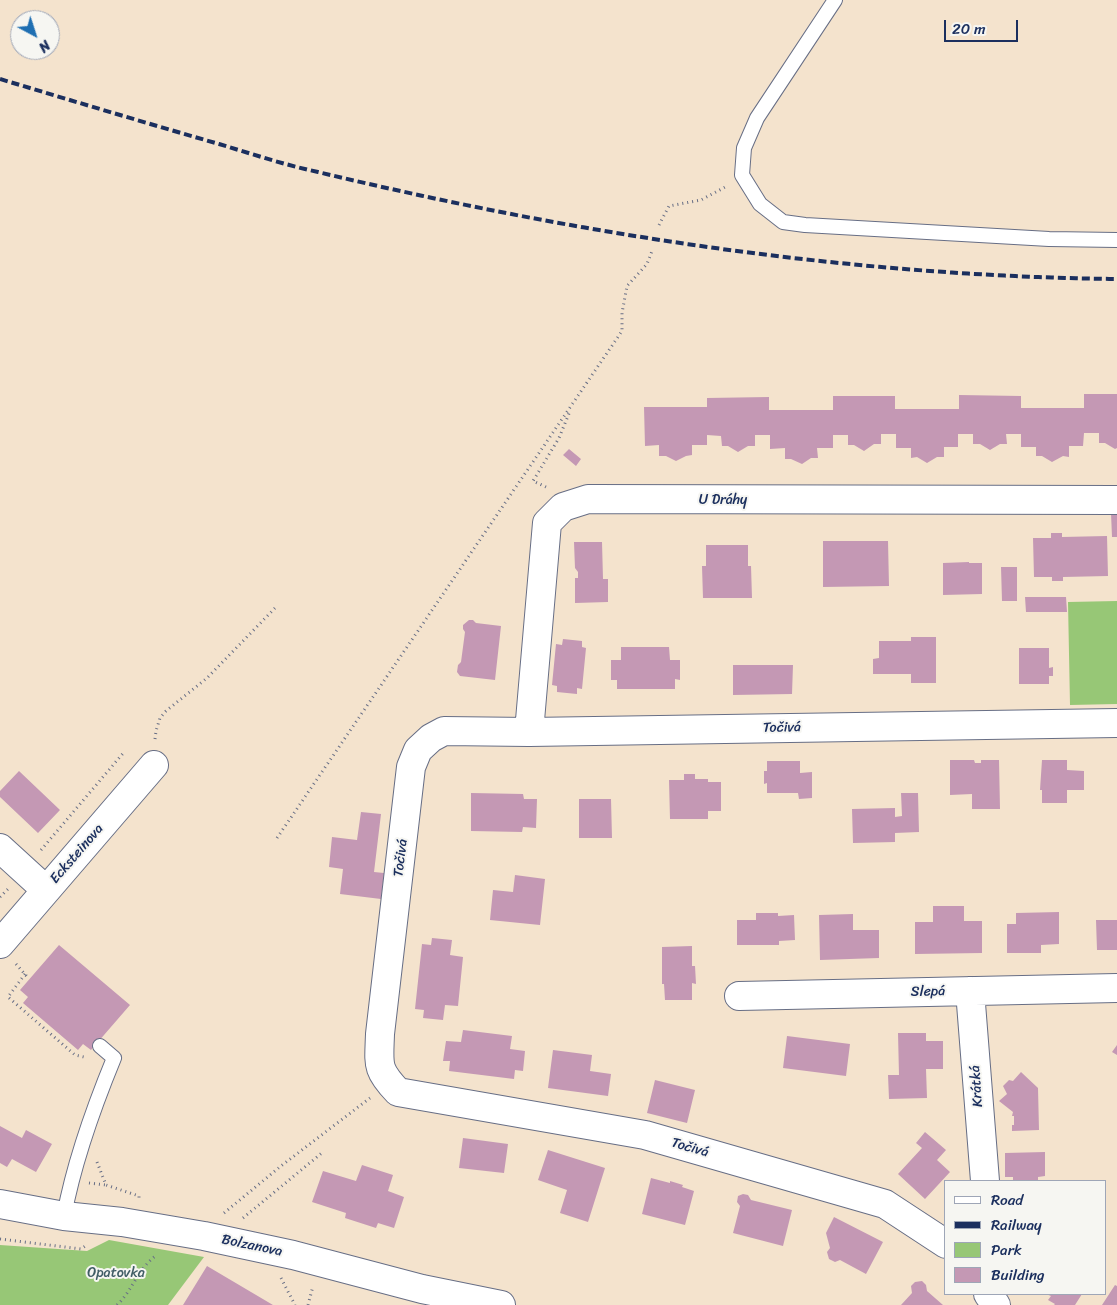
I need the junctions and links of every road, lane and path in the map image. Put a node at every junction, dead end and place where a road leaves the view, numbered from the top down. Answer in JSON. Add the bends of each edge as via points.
{"nodes":[{"id":1,"x":835,"y":0,"type":"edge"},
{"id":2,"x":742,"y":175,"type":"junction"},
{"id":3,"x":659,"y":225,"type":"dead end"},
{"id":4,"x":1117,"y":240,"type":"edge"},
{"id":5,"x":652,"y":251,"type":"dead end"},
{"id":6,"x":573,"y":404,"type":"junction"},
{"id":7,"x":1117,"y":500,"type":"edge"},
{"id":8,"x":563,"y":507,"type":"junction"},
{"id":9,"x":277,"y":606,"type":"dead end"},
{"id":10,"x":1117,"y":723,"type":"edge"},
{"id":11,"x":529,"y":732,"type":"junction"},
{"id":12,"x":125,"y":751,"type":"dead end"},
{"id":13,"x":154,"y":765,"type":"joint"},
{"id":14,"x":277,"y":838,"type":"dead end"},
{"id":15,"x":0,"y":848,"type":"edge"},
{"id":16,"x":24,"y":870,"type":"junction"},
{"id":17,"x":46,"y":890,"type":"junction"},
{"id":18,"x":0,"y":897,"type":"edge"},
{"id":19,"x":0,"y":944,"type":"edge"},
{"id":20,"x":25,"y":974,"type":"dead end"},
{"id":21,"x":1117,"y":988,"type":"edge"},
{"id":22,"x":970,"y":991,"type":"junction"},
{"id":23,"x":739,"y":996,"type":"dead end"},
{"id":24,"x":100,"y":1046,"type":"joint"},
{"id":25,"x":386,"y":1079,"type":"junction"},
{"id":26,"x":86,"y":1137,"type":"junction"},
{"id":27,"x":323,"y":1152,"type":"dead end"},
{"id":28,"x":984,"y":1180,"type":"edge"},
{"id":29,"x":0,"y":1204,"type":"edge"},
{"id":30,"x":64,"y":1216,"type":"junction"},
{"id":31,"x":135,"y":1224,"type":"junction"},
{"id":32,"x":208,"y":1237,"type":"junction"},
{"id":33,"x":944,"y":1243,"type":"edge"},
{"id":34,"x":159,"y":1254,"type":"dead end"},
{"id":35,"x":312,"y":1288,"type":"dead end"},
{"id":36,"x":117,"y":1305,"type":"edge"},
{"id":37,"x":308,"y":1305,"type":"edge"},
{"id":38,"x":501,"y":1305,"type":"edge"}],
"edges":[{"from":1,"to":2,"type":"lane","via":[[757,118],[744,148]]},
{"from":2,"to":3,"type":"path","via":[[701,200],[669,206]]},
{"from":2,"to":4,"type":"lane","via":[[760,204],[783,222],[1049,239]]},
{"from":5,"to":6,"type":"path","via":[[647,264],[627,286],[622,331]]},
{"from":6,"to":8,"type":"path","via":[[559,438],[533,480],[556,492]]},
{"from":6,"to":14,"type":"path"},
{"from":7,"to":8,"type":"street","name":"U Dráhy","via":[[588,499]]},
{"from":8,"to":11,"type":"street","via":[[547,523]]},
{"from":9,"to":13,"type":"path","via":[[207,678],[160,718]]},
{"from":10,"to":11,"type":"street","name":"Točivá"},
{"from":11,"to":25,"type":"street","name":"Točivá","via":[[444,731],[418,750],[411,767],[380,1034],[379,1066]]},
{"from":12,"to":16,"type":"path"},
{"from":13,"to":17,"type":"street","name":"Ecksteinova"},
{"from":15,"to":16,"type":"street"},
{"from":16,"to":17,"type":"street"},
{"from":16,"to":18,"type":"path"},
{"from":17,"to":19,"type":"street","name":"Ecksteinova"},
{"from":20,"to":24,"type":"path","via":[[8,997],[75,1055],[88,1058]]},
{"from":21,"to":22,"type":"street","name":"Slepá"},
{"from":22,"to":23,"type":"street","name":"Slepá"},
{"from":22,"to":28,"type":"street","name":"Krátká"},
{"from":24,"to":26,"type":"lane","via":[[114,1058]]},
{"from":25,"to":32,"type":"path","via":[[372,1097],[281,1166]]},
{"from":25,"to":33,"type":"street","name":"Točivá","via":[[398,1092],[645,1135],[885,1204]]},
{"from":26,"to":30,"type":"lane","via":[[71,1181]]},
{"from":26,"to":31,"type":"path","via":[[106,1185],[139,1196]]},
{"from":27,"to":32,"type":"path"},
{"from":29,"to":30,"type":"street","name":"Bolzanova"},
{"from":30,"to":31,"type":"street","name":"Bolzanova"},
{"from":31,"to":32,"type":"street","name":"Bolzanova"},
{"from":32,"to":38,"type":"street","name":"Bolzanova"},
{"from":34,"to":36,"type":"path","via":[[140,1271],[125,1298]]},
{"from":35,"to":37,"type":"path"}]}
